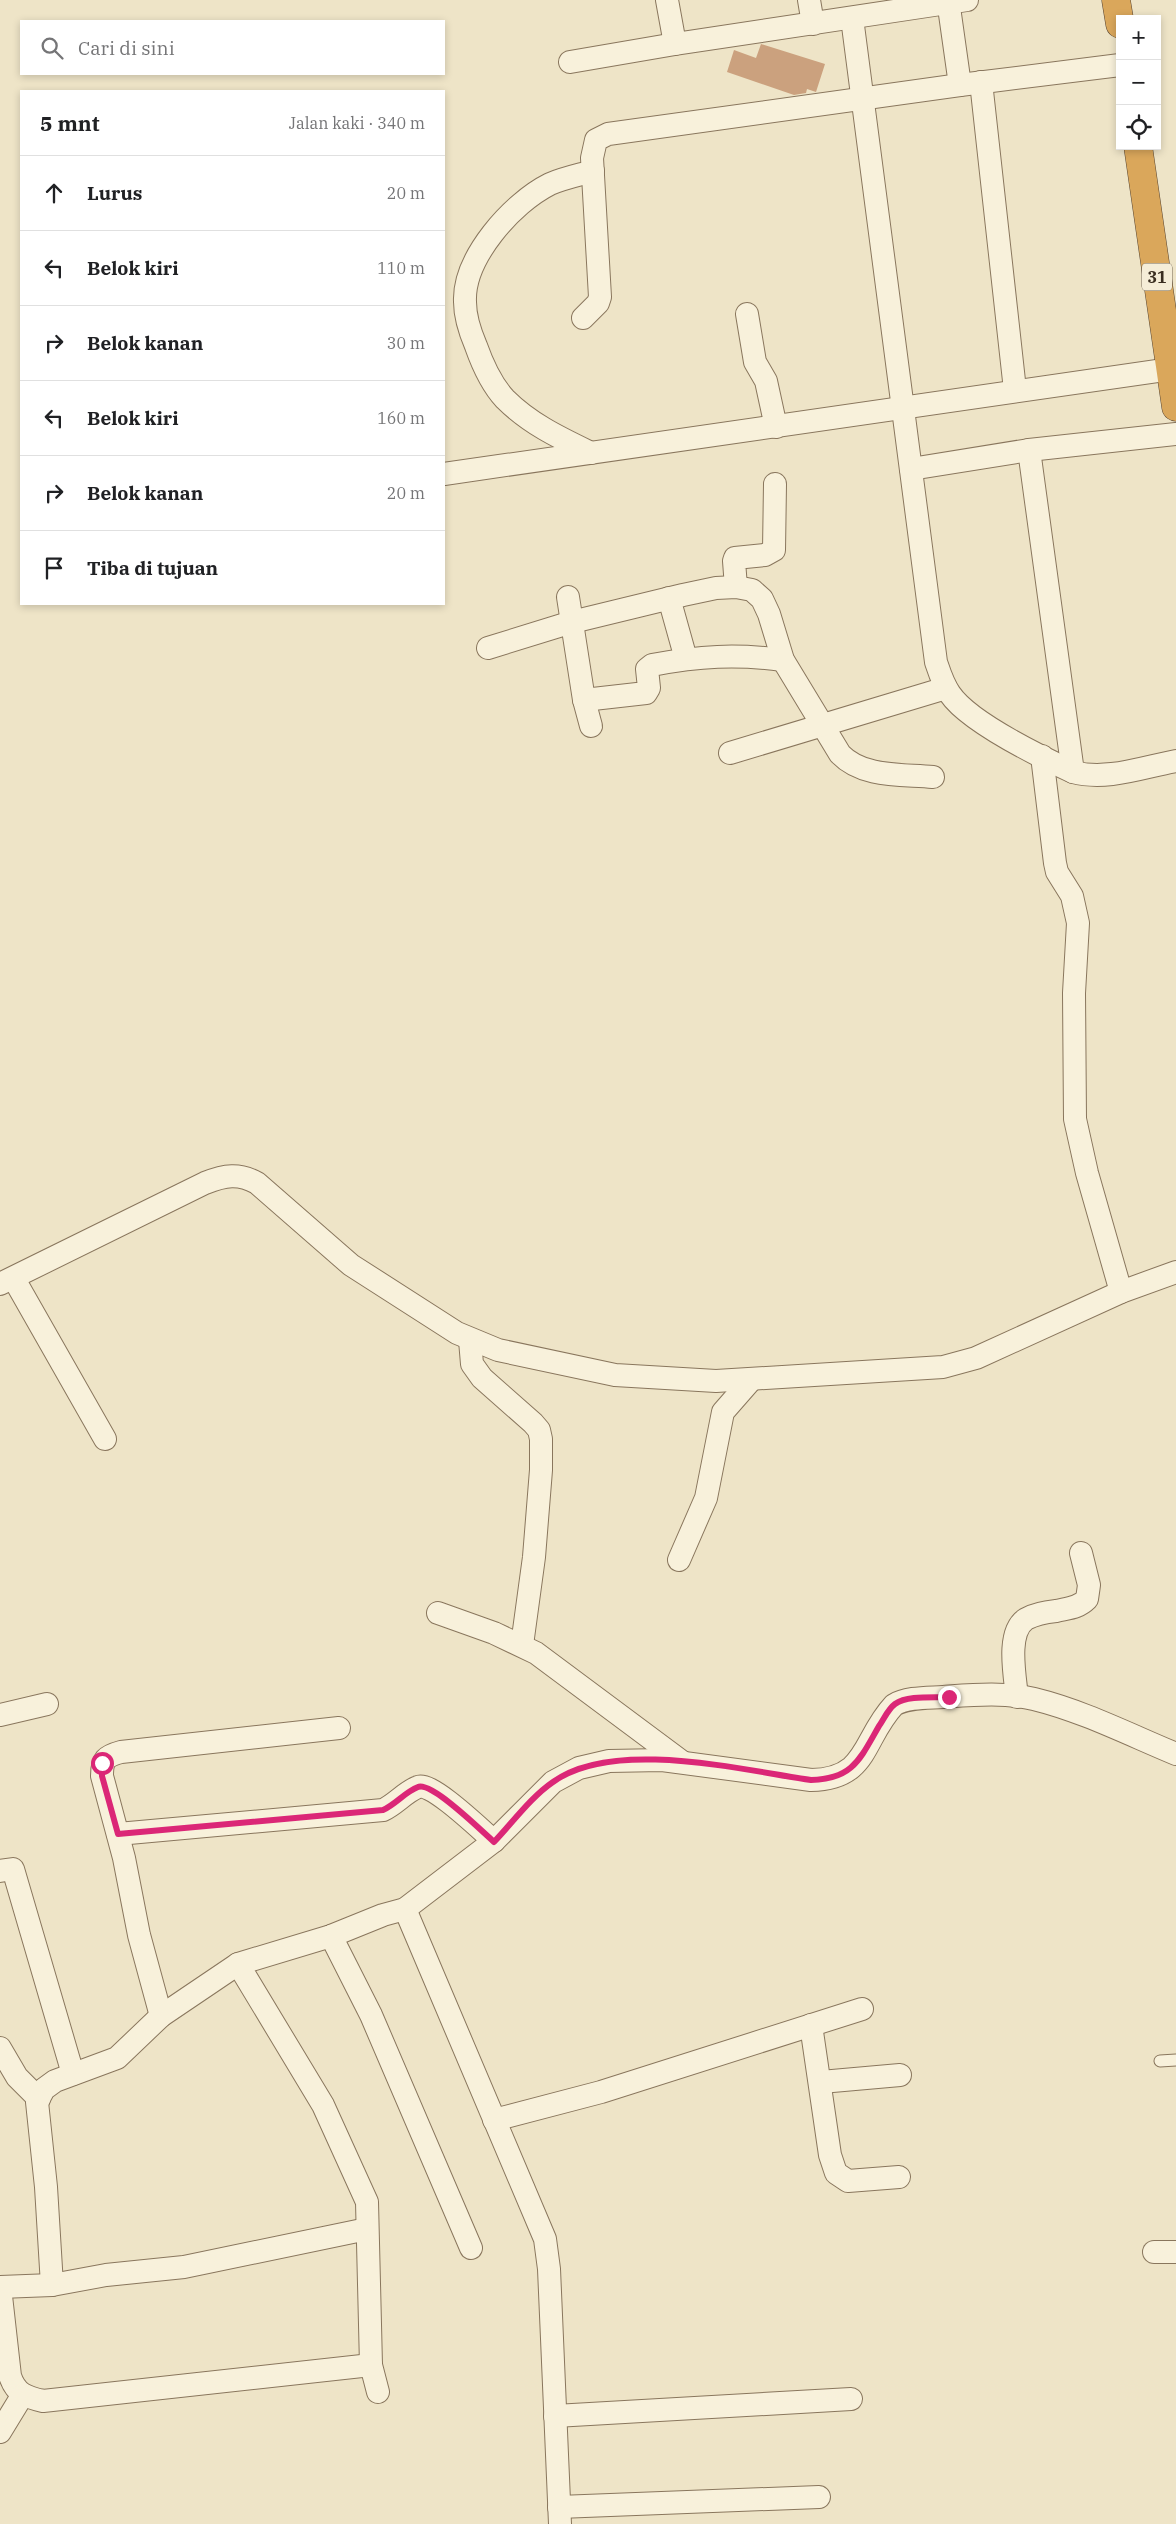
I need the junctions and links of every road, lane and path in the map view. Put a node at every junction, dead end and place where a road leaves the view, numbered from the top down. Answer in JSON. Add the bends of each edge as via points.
{"nodes":[{"id":1,"x":667,"y":0,"type":"edge"},
{"id":2,"x":809,"y":0,"type":"edge"},
{"id":3,"x":1116,"y":0,"type":"edge"},
{"id":4,"x":954,"y":1,"type":"edge"},
{"id":5,"x":1118,"y":15,"type":"edge"},
{"id":6,"x":852,"y":18,"type":"junction"},
{"id":7,"x":813,"y":24,"type":"junction"},
{"id":8,"x":675,"y":44,"type":"junction"},
{"id":9,"x":570,"y":62,"type":"dead end"},
{"id":10,"x":1116,"y":65,"type":"edge"},
{"id":11,"x":971,"y":83,"type":"junction"},
{"id":12,"x":862,"y":100,"type":"junction"},
{"id":13,"x":1139,"y":150,"type":"edge"},
{"id":14,"x":594,"y":171,"type":"junction"},
{"id":15,"x":747,"y":314,"type":"dead end"},
{"id":16,"x":582,"y":318,"type":"dead end"},
{"id":17,"x":1170,"y":321,"type":"edge"},
{"id":18,"x":1171,"y":369,"type":"junction"},
{"id":19,"x":1015,"y":390,"type":"junction"},
{"id":20,"x":1176,"y":407,"type":"edge"},
{"id":21,"x":904,"y":409,"type":"junction"},
{"id":22,"x":776,"y":426,"type":"junction"},
{"id":23,"x":1176,"y":434,"type":"edge"},
{"id":24,"x":1029,"y":450,"type":"junction"},
{"id":25,"x":591,"y":453,"type":"junction"},
{"id":26,"x":910,"y":469,"type":"junction"},
{"id":27,"x":445,"y":474,"type":"edge"},
{"id":28,"x":775,"y":484,"type":"dead end"},
{"id":29,"x":736,"y":587,"type":"junction"},
{"id":30,"x":568,"y":597,"type":"dead end"},
{"id":31,"x":669,"y":598,"type":"junction"},
{"id":32,"x":572,"y":622,"type":"junction"},
{"id":33,"x":488,"y":648,"type":"dead end"},
{"id":34,"x":686,"y":659,"type":"junction"},
{"id":35,"x":783,"y":660,"type":"junction"},
{"id":36,"x":946,"y":688,"type":"junction"},
{"id":37,"x":584,"y":700,"type":"junction"},
{"id":38,"x":823,"y":725,"type":"junction"},
{"id":39,"x":591,"y":726,"type":"dead end"},
{"id":40,"x":730,"y":754,"type":"dead end"},
{"id":41,"x":1042,"y":756,"type":"junction"},
{"id":42,"x":1176,"y":761,"type":"edge"},
{"id":43,"x":1073,"y":772,"type":"junction"},
{"id":44,"x":933,"y":777,"type":"dead end"},
{"id":45,"x":1176,"y":1272,"type":"edge"},
{"id":46,"x":7,"y":1281,"type":"edge"},
{"id":47,"x":1121,"y":1292,"type":"junction"},
{"id":48,"x":470,"y":1340,"type":"junction"},
{"id":49,"x":750,"y":1380,"type":"junction"},
{"id":50,"x":105,"y":1438,"type":"dead end"},
{"id":51,"x":1081,"y":1553,"type":"dead end"},
{"id":52,"x":679,"y":1560,"type":"dead end"},
{"id":53,"x":438,"y":1613,"type":"dead end"},
{"id":54,"x":522,"y":1646,"type":"junction"},
{"id":55,"x":1017,"y":1696,"type":"junction"},
{"id":56,"x":47,"y":1704,"type":"dead end"},
{"id":57,"x":0,"y":1715,"type":"edge"},
{"id":58,"x":339,"y":1728,"type":"dead end"},
{"id":59,"x":1176,"y":1754,"type":"edge"},
{"id":60,"x":681,"y":1761,"type":"junction"},
{"id":61,"x":118,"y":1834,"type":"junction"},
{"id":62,"x":494,"y":1842,"type":"junction"},
{"id":63,"x":0,"y":1871,"type":"edge"},
{"id":64,"x":405,"y":1910,"type":"junction"},
{"id":65,"x":331,"y":1936,"type":"junction"},
{"id":66,"x":238,"y":1964,"type":"junction"},
{"id":67,"x":862,"y":2009,"type":"dead end"},
{"id":68,"x":161,"y":2016,"type":"junction"},
{"id":69,"x":811,"y":2025,"type":"junction"},
{"id":70,"x":0,"y":2048,"type":"edge"},
{"id":71,"x":1176,"y":2060,"type":"edge"},
{"id":72,"x":1160,"y":2061,"type":"dead end"},
{"id":73,"x":73,"y":2074,"type":"junction"},
{"id":74,"x":900,"y":2075,"type":"dead end"},
{"id":75,"x":8,"y":2078,"type":"edge"},
{"id":76,"x":821,"y":2082,"type":"junction"},
{"id":77,"x":39,"y":2098,"type":"junction"},
{"id":78,"x":494,"y":2120,"type":"junction"},
{"id":79,"x":899,"y":2177,"type":"dead end"},
{"id":80,"x":367,"y":2229,"type":"junction"},
{"id":81,"x":471,"y":2248,"type":"dead end"},
{"id":82,"x":52,"y":2285,"type":"junction"},
{"id":83,"x":0,"y":2287,"type":"edge"},
{"id":84,"x":371,"y":2365,"type":"junction"},
{"id":85,"x":378,"y":2392,"type":"dead end"},
{"id":86,"x":22,"y":2396,"type":"junction"},
{"id":87,"x":851,"y":2400,"type":"dead end"},
{"id":88,"x":555,"y":2416,"type":"junction"},
{"id":89,"x":0,"y":2432,"type":"edge"},
{"id":90,"x":819,"y":2497,"type":"dead end"},
{"id":91,"x":559,"y":2516,"type":"edge"}],
"edges":[{"from":1,"to":8,"type":"street"},
{"from":2,"to":7,"type":"street"},
{"from":3,"to":5,"type":"highway"},
{"from":4,"to":6,"type":"street"},
{"from":4,"to":11,"type":"street"},
{"from":6,"to":7,"type":"street"},
{"from":6,"to":12,"type":"street"},
{"from":7,"to":8,"type":"street"},
{"from":8,"to":9,"type":"street"},
{"from":10,"to":11,"type":"street"},
{"from":11,"to":12,"type":"street"},
{"from":11,"to":19,"type":"street"},
{"from":12,"to":14,"type":"street","via":[[608,134],[596,140],[593,147]]},
{"from":12,"to":21,"type":"street"},
{"from":13,"to":17,"type":"highway","number":"31"},
{"from":14,"to":16,"type":"street","via":[[600,297]]},
{"from":14,"to":25,"type":"street","via":[[550,184],[522,203],[481,251],[466,282],[464,301],[481,360],[503,397],[538,426]]},
{"from":15,"to":22,"type":"street","via":[[755,362],[766,381]]},
{"from":17,"to":18,"type":"highway","number":"31"},
{"from":18,"to":19,"type":"street"},
{"from":18,"to":20,"type":"highway","number":"31"},
{"from":19,"to":21,"type":"street"},
{"from":21,"to":22,"type":"street"},
{"from":21,"to":26,"type":"street"},
{"from":22,"to":25,"type":"street"},
{"from":23,"to":24,"type":"street"},
{"from":24,"to":26,"type":"street"},
{"from":24,"to":43,"type":"street"},
{"from":25,"to":27,"type":"street"},
{"from":26,"to":36,"type":"street","via":[[936,662]]},
{"from":28,"to":29,"type":"street","via":[[774,550],[765,555],[735,558]]},
{"from":29,"to":31,"type":"street"},
{"from":29,"to":35,"type":"street","via":[[752,590],[762,599]]},
{"from":30,"to":32,"type":"street"},
{"from":31,"to":32,"type":"street"},
{"from":31,"to":34,"type":"street"},
{"from":32,"to":33,"type":"street"},
{"from":32,"to":37,"type":"street"},
{"from":34,"to":35,"type":"street","via":[[732,655]]},
{"from":34,"to":37,"type":"street","via":[[648,666],[649,688],[646,693]]},
{"from":35,"to":38,"type":"street"},
{"from":36,"to":38,"type":"street"},
{"from":36,"to":41,"type":"street","via":[[970,715]]},
{"from":37,"to":39,"type":"street"},
{"from":38,"to":40,"type":"street"},
{"from":38,"to":44,"type":"street","via":[[840,754],[850,764],[864,770]]},
{"from":41,"to":43,"type":"street"},
{"from":41,"to":47,"type":"street","via":[[1054,863],[1072,896],[1078,923],[1074,994],[1075,1119]]},
{"from":42,"to":43,"type":"street","via":[[1106,775]]},
{"from":45,"to":47,"type":"street"},
{"from":46,"to":48,"type":"street","via":[[212,1180],[245,1176],[270,1193],[336,1255]]},
{"from":46,"to":50,"type":"street"},
{"from":47,"to":49,"type":"street","via":[[976,1358],[943,1366]]},
{"from":48,"to":49,"type":"street","via":[[498,1350],[614,1375]]},
{"from":48,"to":54,"type":"street","via":[[472,1364],[482,1378],[533,1422],[541,1439],[534,1557]]},
{"from":49,"to":52,"type":"street","via":[[723,1412],[706,1498]]},
{"from":51,"to":55,"type":"street","via":[[1089,1585],[1087,1599],[1079,1607],[1041,1613],[1025,1620],[1017,1631],[1013,1644]]},
{"from":53,"to":54,"type":"street"},
{"from":54,"to":60,"type":"street","via":[[556,1666]]},
{"from":55,"to":59,"type":"street","via":[[1080,1714]]},
{"from":55,"to":60,"type":"street","via":[[898,1703],[890,1709],[856,1764],[837,1777],[811,1780]]},
{"from":56,"to":57,"type":"street"},
{"from":58,"to":61,"type":"street","via":[[108,1755],[102,1763],[102,1776]]},
{"from":60,"to":62,"type":"street","via":[[609,1762],[579,1768],[553,1782]]},
{"from":61,"to":62,"type":"street","via":[[383,1810],[423,1786],[436,1792]]},
{"from":61,"to":68,"type":"street","via":[[139,1935]]},
{"from":62,"to":64,"type":"street"},
{"from":63,"to":73,"type":"street","via":[[13,1868]]},
{"from":64,"to":65,"type":"street","via":[[382,1914]]},
{"from":64,"to":78,"type":"street"},
{"from":65,"to":66,"type":"street"},
{"from":65,"to":81,"type":"street","via":[[370,2014]]},
{"from":66,"to":68,"type":"street"},
{"from":66,"to":80,"type":"street","via":[[323,2105],[349,2158],[367,2202]]},
{"from":67,"to":69,"type":"street"},
{"from":68,"to":73,"type":"street","via":[[117,2058]]},
{"from":69,"to":76,"type":"street"},
{"from":69,"to":78,"type":"street","via":[[601,2092]]},
{"from":70,"to":75,"type":"street"},
{"from":71,"to":72,"type":"lane"},
{"from":73,"to":77,"type":"street","via":[[55,2081],[44,2089]]},
{"from":74,"to":76,"type":"street"},
{"from":75,"to":77,"type":"street"},
{"from":76,"to":79,"type":"street","via":[[830,2155],[836,2173],[848,2181]]},
{"from":77,"to":82,"type":"street"},
{"from":78,"to":88,"type":"street","via":[[545,2239]]},
{"from":80,"to":82,"type":"street","via":[[184,2267],[106,2275]]},
{"from":80,"to":84,"type":"street"},
{"from":82,"to":83,"type":"street"},
{"from":83,"to":86,"type":"street","via":[[10,2376],[13,2386]]},
{"from":84,"to":85,"type":"street"},
{"from":84,"to":86,"type":"street","via":[[43,2401]]},
{"from":86,"to":89,"type":"street"},
{"from":87,"to":88,"type":"street"},
{"from":88,"to":91,"type":"street"},
{"from":90,"to":91,"type":"street"}]}
